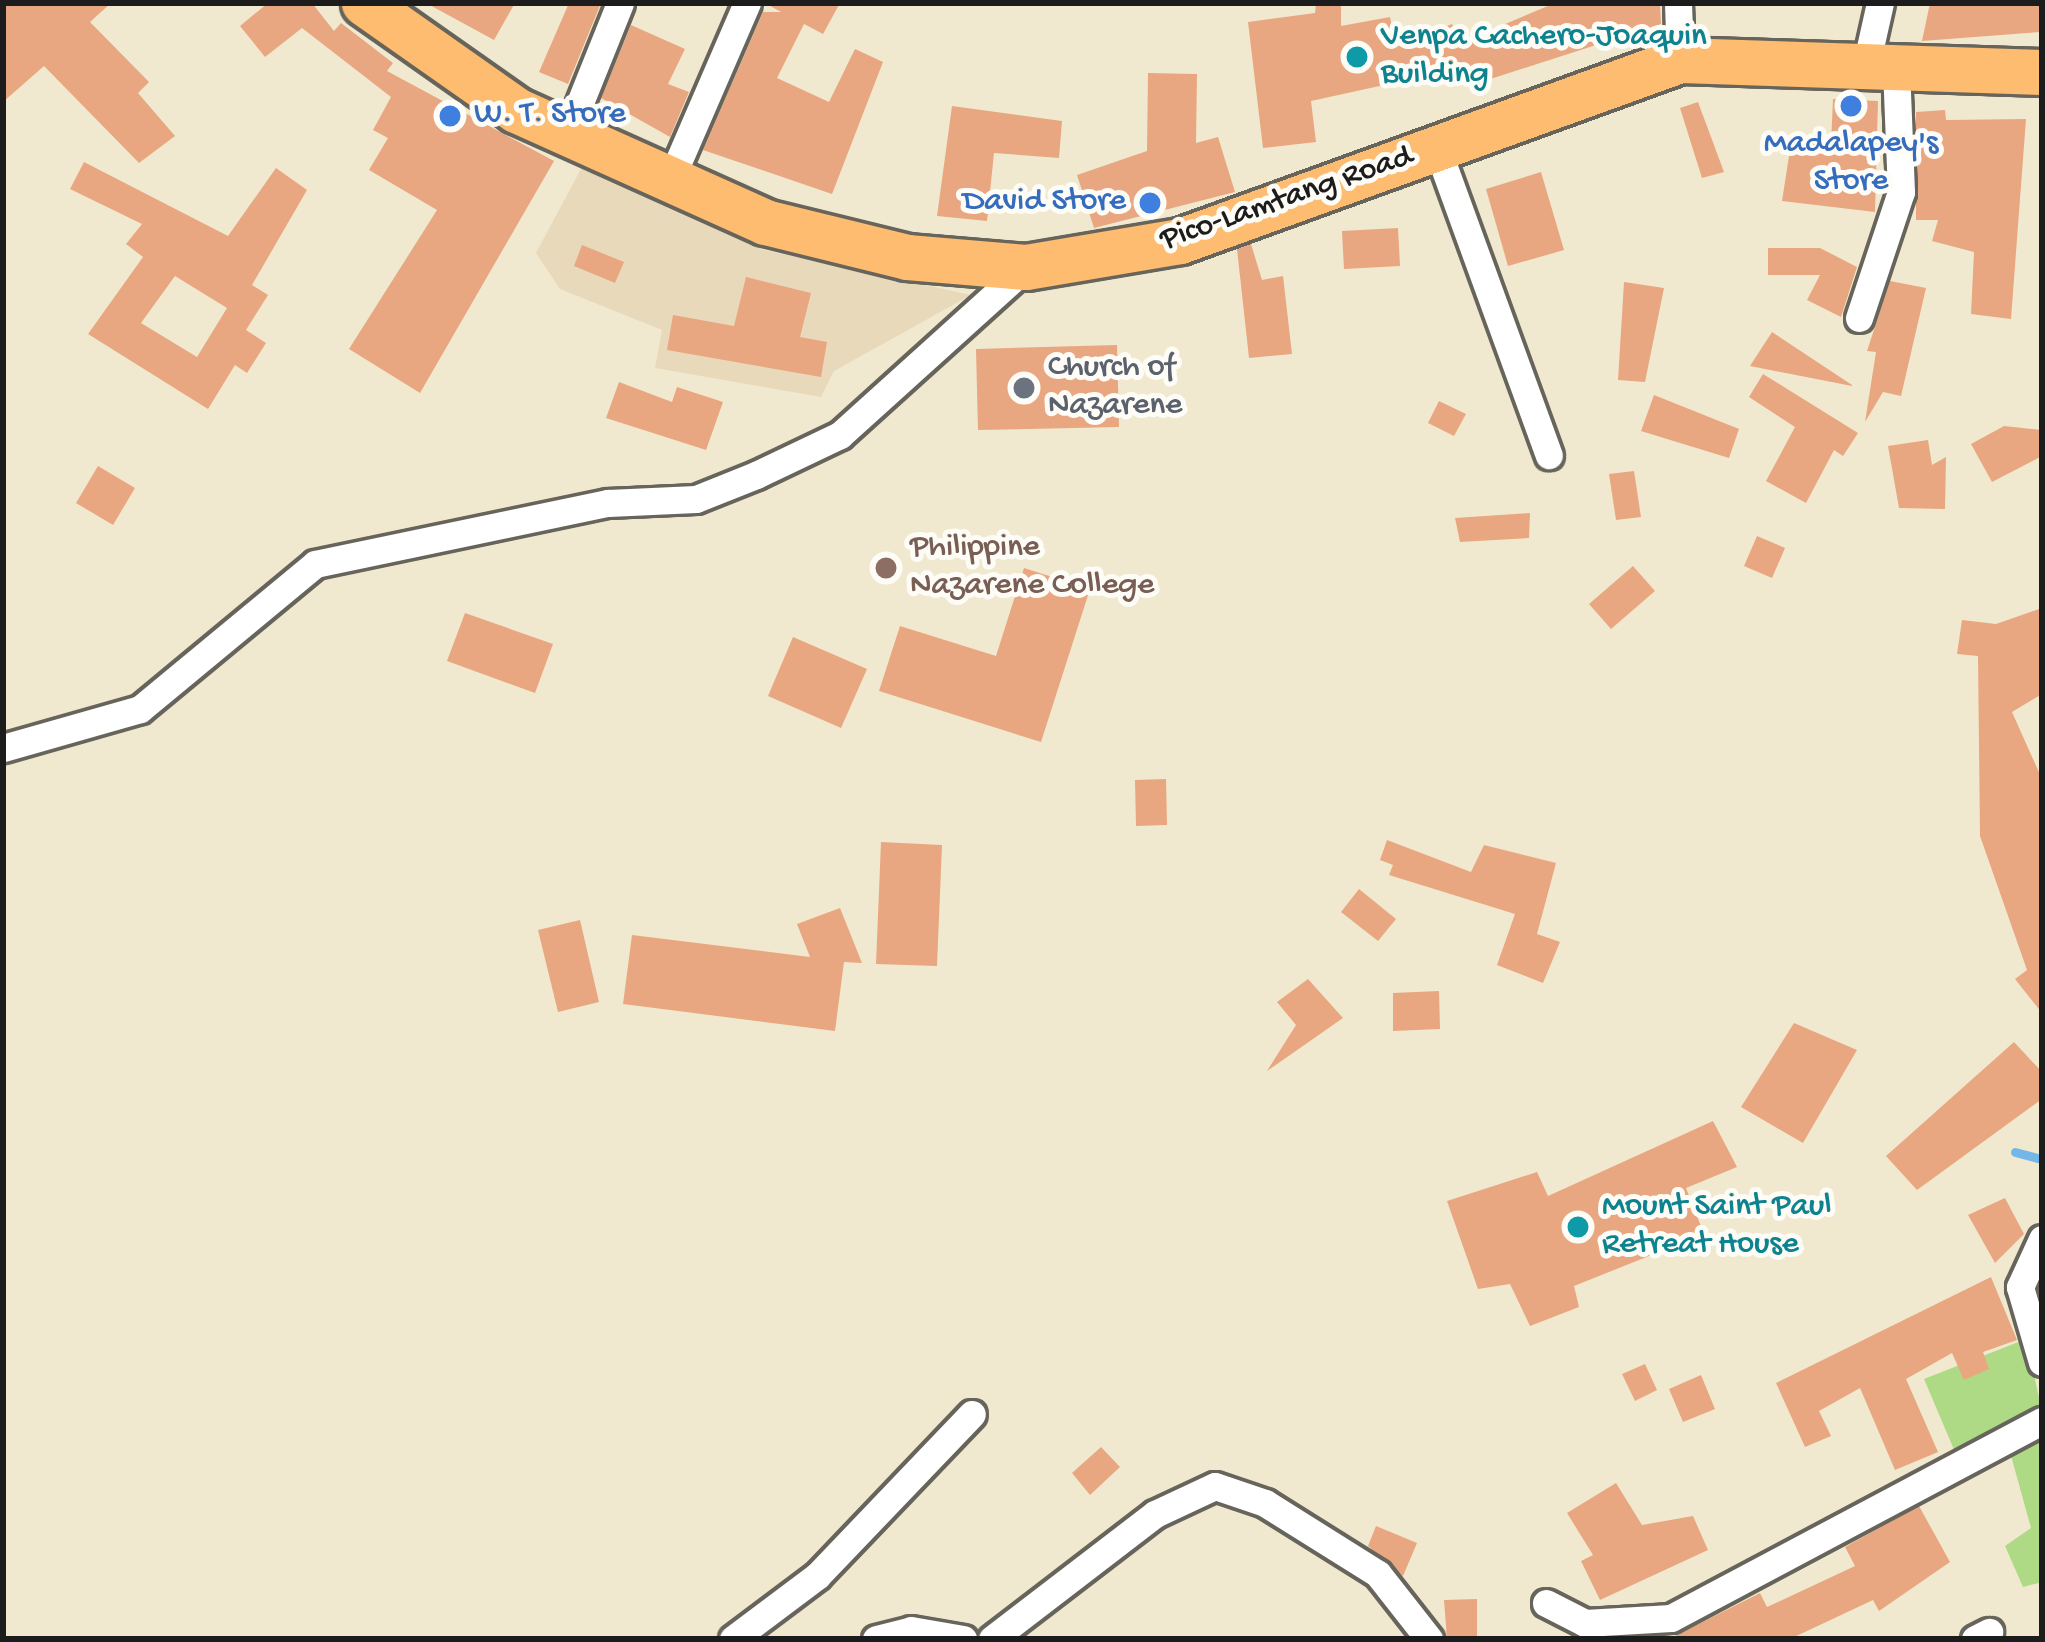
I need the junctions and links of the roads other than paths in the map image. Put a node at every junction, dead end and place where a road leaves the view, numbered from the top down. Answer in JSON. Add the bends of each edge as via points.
{"nodes":[{"id":1,"x":364,"y":3,"type":"edge"},
{"id":2,"x":620,"y":3,"type":"edge"},
{"id":3,"x":747,"y":3,"type":"edge"},
{"id":4,"x":1678,"y":3,"type":"edge"},
{"id":5,"x":1880,"y":3,"type":"edge"},
{"id":6,"x":1680,"y":60,"type":"junction"},
{"id":7,"x":1882,"y":63,"type":"junction"},
{"id":8,"x":2042,"y":72,"type":"edge"},
{"id":9,"x":567,"y":135,"type":"junction"},
{"id":10,"x":1437,"y":148,"type":"junction"},
{"id":11,"x":669,"y":183,"type":"junction"},
{"id":12,"x":1026,"y":267,"type":"junction"},
{"id":13,"x":1858,"y":318,"type":"dead end"},
{"id":14,"x":1549,"y":455,"type":"dead end"},
{"id":15,"x":3,"y":748,"type":"edge"},
{"id":16,"x":2042,"y":1239,"type":"edge"},
{"id":17,"x":2042,"y":1362,"type":"edge"},
{"id":18,"x":972,"y":1414,"type":"dead end"},
{"id":19,"x":2042,"y":1421,"type":"edge"},
{"id":20,"x":1546,"y":1604,"type":"dead end"},
{"id":21,"x":734,"y":1639,"type":"edge"},
{"id":22,"x":876,"y":1639,"type":"edge"},
{"id":23,"x":963,"y":1639,"type":"edge"},
{"id":24,"x":992,"y":1639,"type":"edge"},
{"id":25,"x":1429,"y":1639,"type":"edge"}],
"edges":[{"from":1,"to":9,"type":"main road","name":"Pico-Lamtang Road","via":[[459,76]]},
{"from":2,"to":9,"type":"street"},
{"from":3,"to":11,"type":"street"},
{"from":4,"to":6,"type":"street"},
{"from":5,"to":7,"type":"street"},
{"from":6,"to":7,"type":"main road","name":"Pico-Lamtang Road"},
{"from":6,"to":10,"type":"main road","name":"Pico-Lamtang Road"},
{"from":7,"to":8,"type":"main road","name":"Pico-Lamtang Road"},
{"from":7,"to":13,"type":"street","via":[[1900,193]]},
{"from":9,"to":11,"type":"main road","name":"Pico-Lamtang Road"},
{"from":10,"to":12,"type":"main road","name":"Pico-Lamtang Road","via":[[1180,241]]},
{"from":10,"to":14,"type":"street"},
{"from":11,"to":12,"type":"main road","name":"Pico-Lamtang Road","via":[[843,244]]},
{"from":12,"to":15,"type":"street","via":[[840,435],[756,475],[696,500],[608,503],[315,564],[140,710]]},
{"from":16,"to":17,"type":"street","via":[[2020,1287]]},
{"from":18,"to":21,"type":"street","via":[[817,1576]]},
{"from":19,"to":20,"type":"street","via":[[1671,1618],[1585,1623]]},
{"from":22,"to":23,"type":"street"},
{"from":24,"to":25,"type":"street","via":[[1155,1514],[1215,1486],[1265,1503],[1378,1574]]}]}
